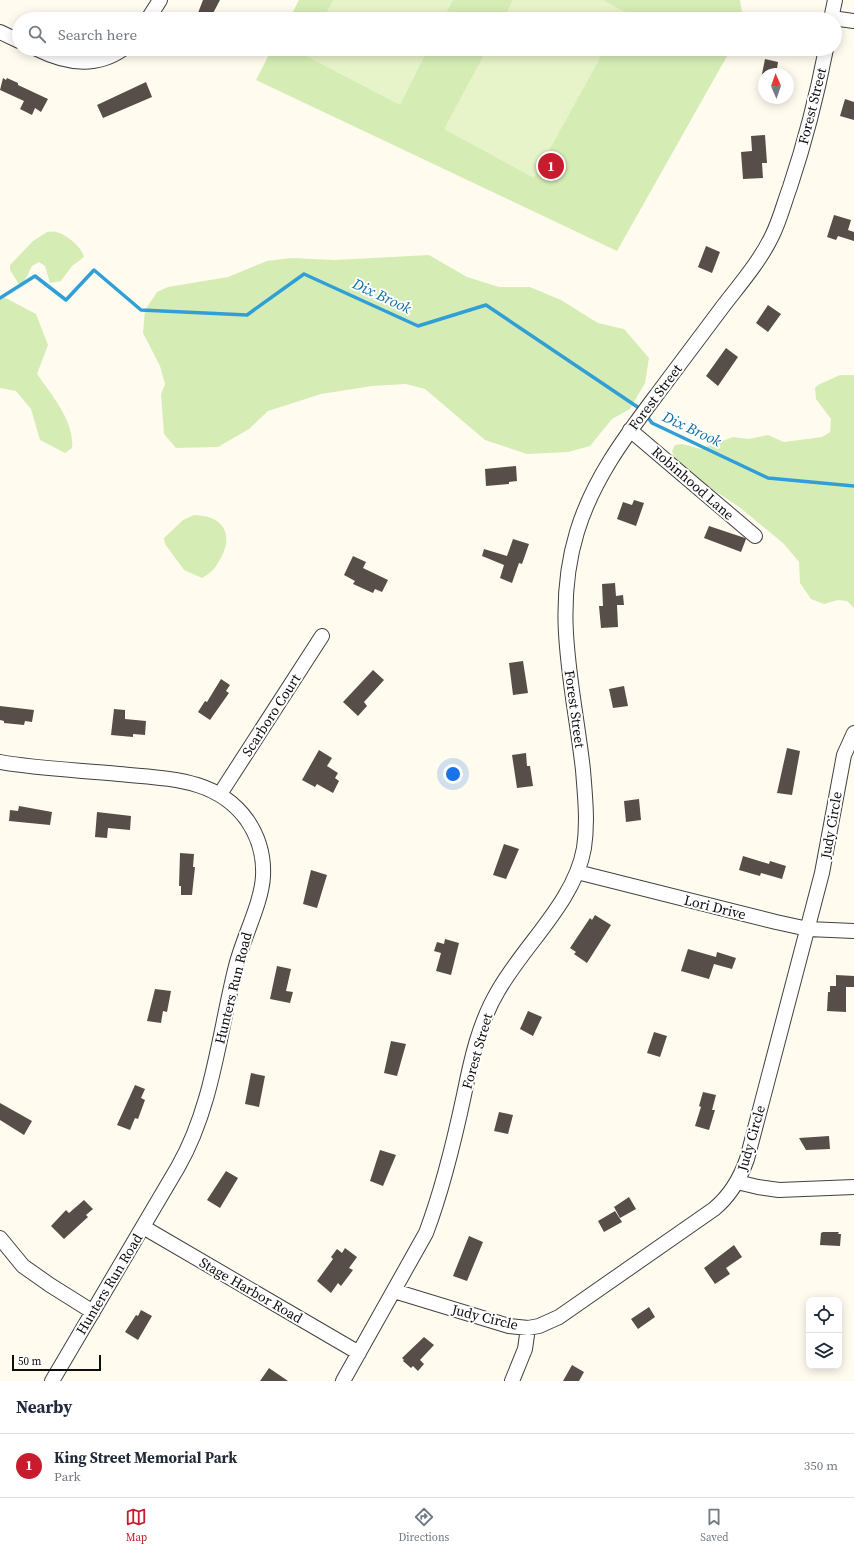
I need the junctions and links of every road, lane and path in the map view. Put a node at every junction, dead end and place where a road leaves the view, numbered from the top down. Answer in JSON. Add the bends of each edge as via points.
{"nodes":[{"id":1,"x":160,"y":0,"type":"edge"},
{"id":2,"x":835,"y":0,"type":"edge"},
{"id":3,"x":152,"y":12,"type":"edge"},
{"id":4,"x":833,"y":12,"type":"edge"},
{"id":5,"x":842,"y":19,"type":"edge"},
{"id":6,"x":854,"y":21,"type":"edge"},
{"id":7,"x":0,"y":32,"type":"edge"},
{"id":8,"x":12,"y":38,"type":"edge"},
{"id":9,"x":54,"y":56,"type":"edge"},
{"id":10,"x":112,"y":56,"type":"edge"},
{"id":11,"x":824,"y":56,"type":"edge"},
{"id":12,"x":634,"y":425,"type":"junction"},
{"id":13,"x":755,"y":536,"type":"dead end"},
{"id":14,"x":322,"y":636,"type":"dead end"},
{"id":15,"x":854,"y":733,"type":"edge"},
{"id":16,"x":0,"y":762,"type":"edge"},
{"id":17,"x":220,"y":794,"type":"junction"},
{"id":18,"x":577,"y":872,"type":"junction"},
{"id":19,"x":808,"y":928,"type":"junction"},
{"id":20,"x":854,"y":931,"type":"edge"},
{"id":21,"x":737,"y":1182,"type":"junction"},
{"id":22,"x":854,"y":1187,"type":"edge"},
{"id":23,"x":143,"y":1227,"type":"junction"},
{"id":24,"x":0,"y":1238,"type":"edge"},
{"id":25,"x":394,"y":1291,"type":"junction"},
{"id":26,"x":93,"y":1312,"type":"junction"},
{"id":27,"x":528,"y":1328,"type":"junction"},
{"id":28,"x":359,"y":1353,"type":"junction"},
{"id":29,"x":52,"y":1381,"type":"edge"},
{"id":30,"x":343,"y":1381,"type":"edge"},
{"id":31,"x":512,"y":1381,"type":"edge"}],
"edges":[{"from":1,"to":3,"type":"street"},
{"from":2,"to":4,"type":"street"},
{"from":5,"to":6,"type":"street"},
{"from":7,"to":8,"type":"street"},
{"from":9,"to":10,"type":"street","via":[[88,62]]},
{"from":11,"to":12,"type":"street","name":"Forest Street","via":[[804,143],[772,236],[739,286]]},
{"from":12,"to":13,"type":"street","name":"Robinhood Lane"},
{"from":12,"to":18,"type":"street","name":"Forest Street","via":[[598,479],[588,500],[576,533],[569,567],[564,607],[565,642],[579,732],[586,825],[584,850]]},
{"from":14,"to":17,"type":"street","name":"Scarboro Court"},
{"from":15,"to":19,"type":"street","name":"Judy Circle","via":[[844,755],[826,858]]},
{"from":16,"to":17,"type":"street","name":"Hunters Run Road","via":[[171,779]]},
{"from":17,"to":23,"type":"street","name":"Hunters Run Road","via":[[239,809],[257,837],[263,862],[261,888],[236,966],[200,1120],[187,1152]]},
{"from":18,"to":19,"type":"street","name":"Lori Drive"},
{"from":18,"to":25,"type":"street","name":"Forest Street","via":[[565,895],[499,989],[488,1009],[472,1059],[447,1171],[435,1209],[426,1233]]},
{"from":19,"to":20,"type":"street","name":"Lori Drive"},
{"from":19,"to":21,"type":"street","name":"Judy Circle","via":[[746,1159]]},
{"from":21,"to":22,"type":"street","via":[[779,1190]]},
{"from":21,"to":27,"type":"street","name":"Judy Circle","via":[[728,1196],[708,1213],[559,1317]]},
{"from":23,"to":26,"type":"street","name":"Hunters Run Road"},
{"from":23,"to":28,"type":"street","name":"Stage Harbor Road"},
{"from":24,"to":26,"type":"street","via":[[23,1266]]},
{"from":25,"to":27,"type":"street","name":"Judy Circle","via":[[499,1324]]},
{"from":25,"to":28,"type":"street","name":"Forest Street"},
{"from":26,"to":29,"type":"street","name":"Hunters Run Road"},
{"from":27,"to":31,"type":"street","via":[[525,1349]]},
{"from":28,"to":30,"type":"street","name":"Forest Street"}]}
